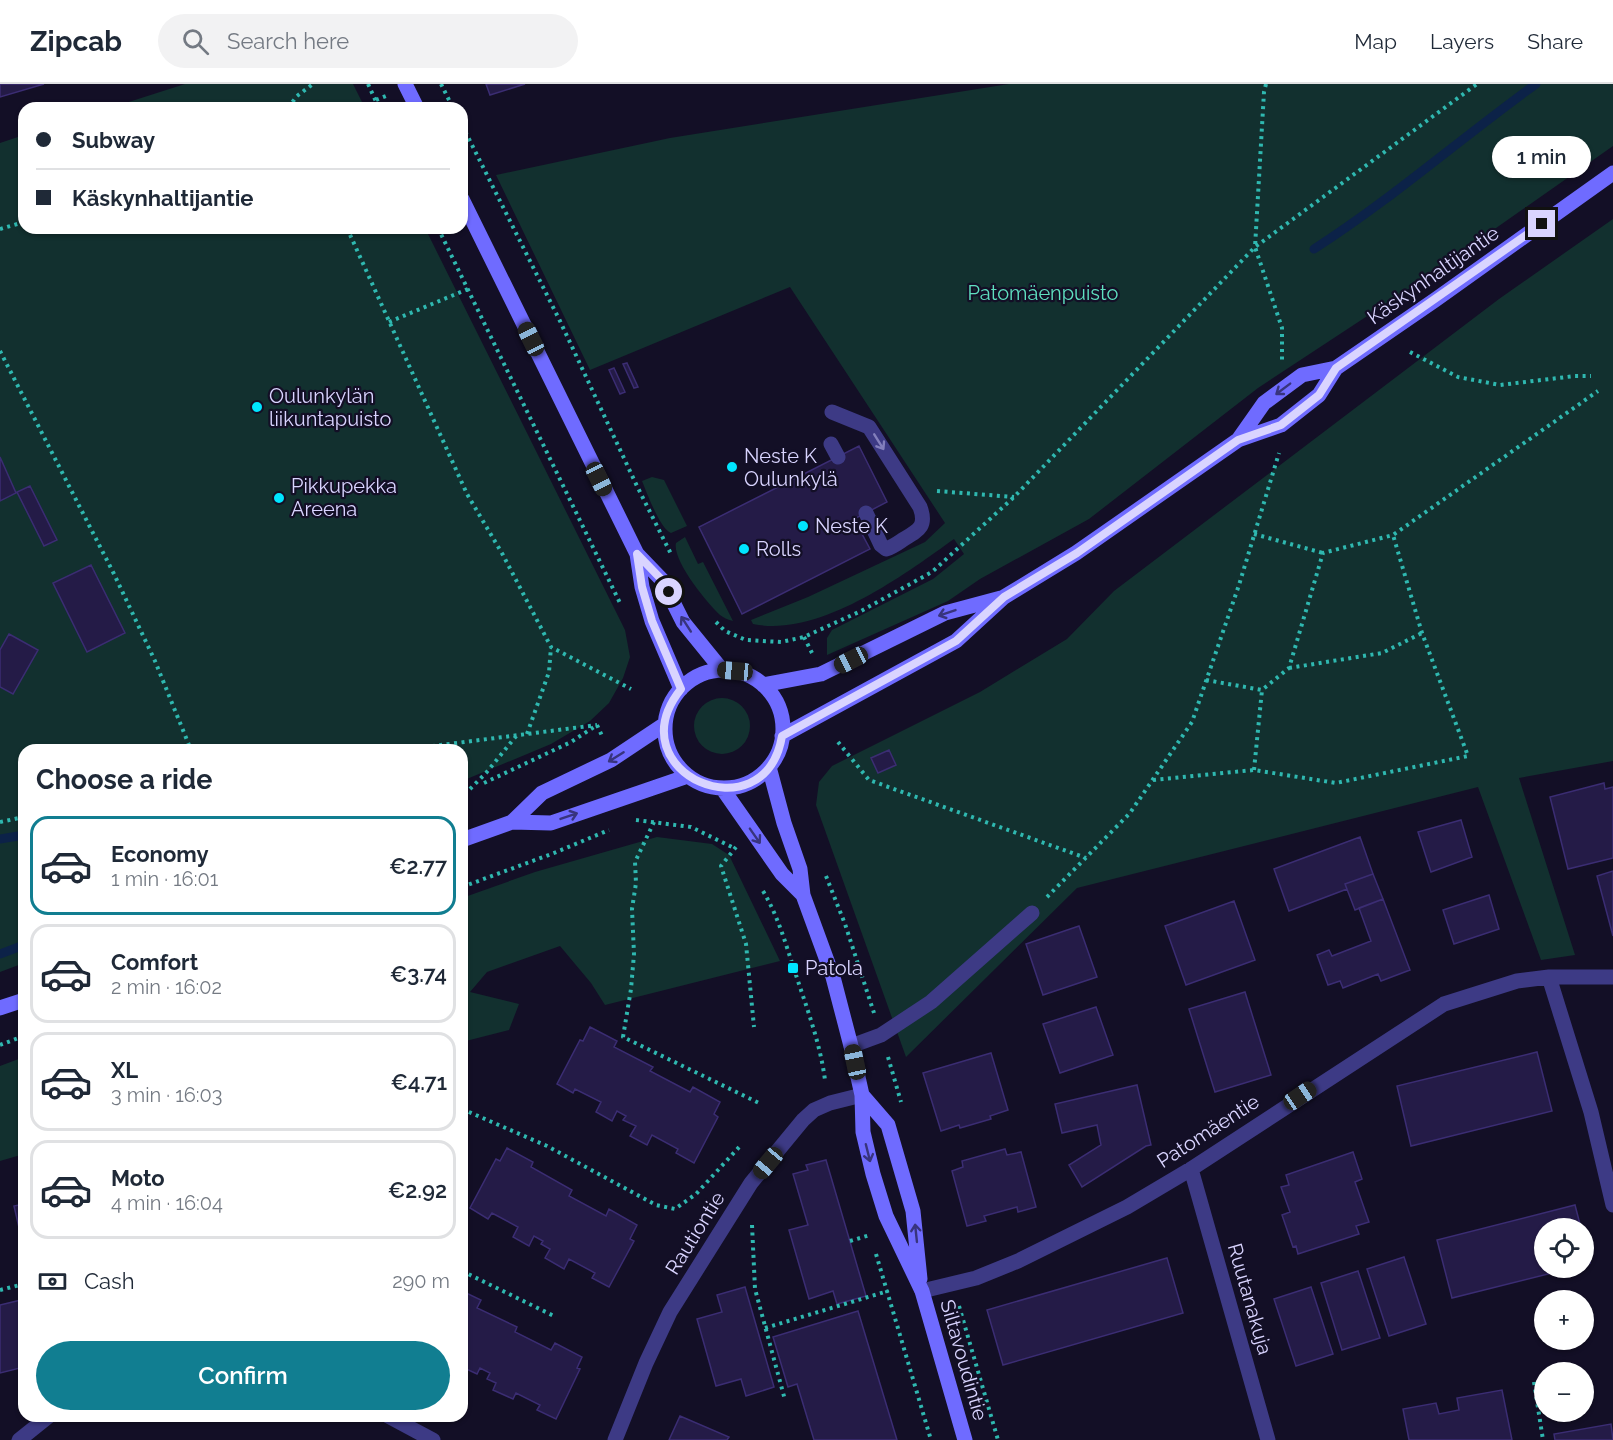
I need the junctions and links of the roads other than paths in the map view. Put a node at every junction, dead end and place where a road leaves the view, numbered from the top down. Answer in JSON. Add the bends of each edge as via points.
{"nodes":[{"id":1,"x":405,"y":84,"type":"edge"},
{"id":2,"x":414,"y":102,"type":"edge"},
{"id":3,"x":1613,"y":173,"type":"edge"},
{"id":4,"x":468,"y":211,"type":"edge"},
{"id":5,"x":1336,"y":368,"type":"junction"},
{"id":6,"x":832,"y":412,"type":"dead end"},
{"id":7,"x":1238,"y":440,"type":"junction"},
{"id":8,"x":866,"y":513,"type":"dead end"},
{"id":9,"x":637,"y":554,"type":"junction"},
{"id":10,"x":1004,"y":597,"type":"junction"},
{"id":11,"x":722,"y":670,"type":"junction"},
{"id":12,"x":763,"y":685,"type":"junction"},
{"id":13,"x":681,"y":689,"type":"junction"},
{"id":14,"x":665,"y":724,"type":"junction"},
{"id":15,"x":782,"y":736,"type":"junction"},
{"id":16,"x":769,"y":767,"type":"junction"},
{"id":17,"x":687,"y":776,"type":"junction"},
{"id":18,"x":722,"y":788,"type":"junction"},
{"id":19,"x":512,"y":822,"type":"junction"},
{"id":20,"x":468,"y":838,"type":"edge"},
{"id":21,"x":803,"y":895,"type":"junction"},
{"id":22,"x":1032,"y":913,"type":"road end"},
{"id":23,"x":1549,"y":977,"type":"junction"},
{"id":24,"x":1613,"y":977,"type":"edge"},
{"id":25,"x":18,"y":1002,"type":"edge"},
{"id":26,"x":0,"y":1008,"type":"edge"},
{"id":27,"x":851,"y":1046,"type":"junction"},
{"id":28,"x":862,"y":1095,"type":"junction"},
{"id":29,"x":1191,"y":1170,"type":"junction"},
{"id":30,"x":1613,"y":1205,"type":"edge"},
{"id":31,"x":922,"y":1291,"type":"junction"},
{"id":32,"x":42,"y":1422,"type":"edge"},
{"id":33,"x":399,"y":1422,"type":"edge"},
{"id":34,"x":19,"y":1440,"type":"edge"},
{"id":35,"x":433,"y":1440,"type":"edge"},
{"id":36,"x":615,"y":1440,"type":"edge"},
{"id":37,"x":965,"y":1440,"type":"edge"},
{"id":38,"x":1268,"y":1440,"type":"edge"}],
"edges":[{"from":1,"to":2,"type":"main road"},
{"from":3,"to":5,"type":"main road","name":"Käskynhaltijantie"},
{"from":4,"to":9,"type":"main road"},
{"from":5,"to":7,"type":"main road","name":"Käskynhaltijantie","via":[[1319,395],[1281,425]]},
{"from":5,"to":7,"type":"main road","name":"Käskynhaltijantie","one_way":true,"via":[[1302,375],[1286,386],[1264,403]]},
{"from":6,"to":8,"type":"street","one_way":true,"via":[[870,427],[923,516],[918,531],[886,549]]},
{"from":7,"to":10,"type":"main road","name":"Käskynhaltijantie","via":[[1077,553]]},
{"from":11,"to":9,"type":"main road","one_way":true,"via":[[683,622],[662,580]]},
{"from":9,"to":13,"type":"main road","via":[[652,621]]},
{"from":10,"to":12,"type":"main road","name":"Käskynhaltijantie","one_way":true,"via":[[945,613],[821,674]]},
{"from":10,"to":15,"type":"main road","name":"Käskynhaltijantie","via":[[956,641]]},
{"from":11,"to":12,"type":"main road","via":[[744,674]]},
{"from":11,"to":13,"type":"main road","via":[[697,676]]},
{"from":12,"to":15,"type":"main road","via":[[777,704]]},
{"from":13,"to":14,"type":"main road","via":[[670,705]]},
{"from":14,"to":17,"type":"main road","via":[[670,754]]},
{"from":14,"to":19,"type":"main road","one_way":true,"via":[[611,760],[542,793]]},
{"from":15,"to":16,"type":"main road"},
{"from":16,"to":18,"type":"main road","via":[[748,783]]},
{"from":16,"to":21,"type":"main road","name":"Siltavoudintie","via":[[800,869]]},
{"from":17,"to":18,"type":"main road"},
{"from":19,"to":17,"type":"main road","one_way":true,"via":[[551,823]]},
{"from":18,"to":21,"type":"main road","name":"Siltavoudintie","one_way":true,"via":[[782,874]]},
{"from":19,"to":20,"type":"main road"},
{"from":21,"to":27,"type":"main road","name":"Siltavoudintie","via":[[833,977]]},
{"from":22,"to":27,"type":"street","via":[[932,1002],[881,1035]]},
{"from":23,"to":24,"type":"street","name":"Patomäentie"},
{"from":23,"to":29,"type":"street","name":"Patomäentie","via":[[1517,981],[1444,1004]]},
{"from":23,"to":30,"type":"street","via":[[1591,1112]]},
{"from":25,"to":26,"type":"main road"},
{"from":27,"to":28,"type":"main road","name":"Siltavoudintie"},
{"from":28,"to":31,"type":"main road","name":"Siltavoudintie","one_way":true,"via":[[863,1132],[886,1216]]},
{"from":31,"to":28,"type":"main road","name":"Siltavoudintie","one_way":true,"via":[[913,1211],[888,1125]]},
{"from":28,"to":36,"type":"street","name":"Rautiontie","via":[[814,1110],[751,1183],[670,1312]]},
{"from":29,"to":31,"type":"street","name":"Patomäentie","via":[[1018,1261],[976,1278]]},
{"from":29,"to":38,"type":"street","name":"Ruutanakuja"},
{"from":31,"to":37,"type":"main road","name":"Siltavoudintie"},
{"from":32,"to":34,"type":"street"},
{"from":33,"to":35,"type":"street"}]}
